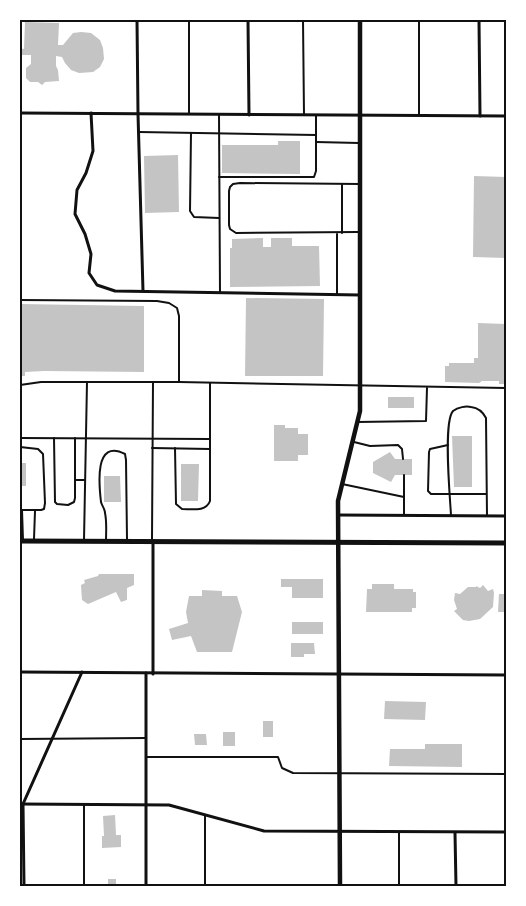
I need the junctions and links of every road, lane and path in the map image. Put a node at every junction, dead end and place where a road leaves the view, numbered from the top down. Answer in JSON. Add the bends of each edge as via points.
{"nodes":[{"id":1,"x":138,"y":20,"type":"edge"},
{"id":2,"x":189,"y":20,"type":"edge"},
{"id":3,"x":248,"y":20,"type":"edge"},
{"id":4,"x":303,"y":20,"type":"edge"},
{"id":5,"x":360,"y":20,"type":"edge"},
{"id":6,"x":420,"y":20,"type":"edge"},
{"id":7,"x":479,"y":20,"type":"edge"},
{"id":8,"x":20,"y":113,"type":"edge"},
{"id":9,"x":92,"y":113,"type":"junction"},
{"id":10,"x":138,"y":114,"type":"junction"},
{"id":11,"x":189,"y":114,"type":"junction"},
{"id":12,"x":220,"y":115,"type":"junction"},
{"id":13,"x":249,"y":115,"type":"junction"},
{"id":14,"x":304,"y":115,"type":"junction"},
{"id":15,"x":316,"y":115,"type":"junction"},
{"id":16,"x":361,"y":115,"type":"junction"},
{"id":17,"x":419,"y":116,"type":"junction"},
{"id":18,"x":480,"y":116,"type":"junction"},
{"id":19,"x":506,"y":116,"type":"edge"},
{"id":20,"x":139,"y":132,"type":"junction"},
{"id":21,"x":191,"y":133,"type":"junction"},
{"id":22,"x":219,"y":134,"type":"junction"},
{"id":23,"x":316,"y":135,"type":"junction"},
{"id":24,"x":316,"y":142,"type":"junction"},
{"id":25,"x":361,"y":143,"type":"junction"},
{"id":26,"x":219,"y":176,"type":"junction"},
{"id":27,"x":342,"y":184,"type":"junction"},
{"id":28,"x":361,"y":184,"type":"junction"},
{"id":29,"x":219,"y":218,"type":"junction"},
{"id":30,"x":361,"y":232,"type":"junction"},
{"id":31,"x":337,"y":233,"type":"junction"},
{"id":32,"x":342,"y":233,"type":"junction"},
{"id":33,"x":143,"y":291,"type":"junction"},
{"id":34,"x":220,"y":292,"type":"junction"},
{"id":35,"x":337,"y":294,"type":"junction"},
{"id":36,"x":360,"y":295,"type":"junction"},
{"id":37,"x":20,"y":300,"type":"edge"},
{"id":38,"x":87,"y":382,"type":"junction"},
{"id":39,"x":153,"y":382,"type":"junction"},
{"id":40,"x":179,"y":382,"type":"junction"},
{"id":41,"x":210,"y":383,"type":"junction"},
{"id":42,"x":20,"y":385,"type":"edge"},
{"id":43,"x":360,"y":385,"type":"junction"},
{"id":44,"x":427,"y":387,"type":"junction"},
{"id":45,"x":506,"y":388,"type":"edge"},
{"id":46,"x":358,"y":422,"type":"junction"},
{"id":47,"x":20,"y":438,"type":"edge"},
{"id":48,"x":54,"y":438,"type":"junction"},
{"id":49,"x":75,"y":438,"type":"junction"},
{"id":50,"x":86,"y":438,"type":"junction"},
{"id":51,"x":152,"y":439,"type":"junction"},
{"id":52,"x":210,"y":439,"type":"junction"},
{"id":53,"x":353,"y":442,"type":"junction"},
{"id":54,"x":448,"y":445,"type":"junction"},
{"id":55,"x":20,"y":448,"type":"edge"},
{"id":56,"x":152,"y":448,"type":"junction"},
{"id":57,"x":175,"y":448,"type":"junction"},
{"id":58,"x":211,"y":448,"type":"junction"},
{"id":59,"x":403,"y":459,"type":"dead end"},
{"id":60,"x":404,"y":475,"type":"dead end"},
{"id":61,"x":75,"y":480,"type":"junction"},
{"id":62,"x":85,"y":480,"type":"junction"},
{"id":63,"x":342,"y":484,"type":"junction"},
{"id":64,"x":450,"y":494,"type":"junction"},
{"id":65,"x":486,"y":494,"type":"junction"},
{"id":66,"x":404,"y":497,"type":"junction"},
{"id":67,"x":21,"y":510,"type":"edge"},
{"id":68,"x":35,"y":510,"type":"junction"},
{"id":69,"x":338,"y":515,"type":"junction"},
{"id":70,"x":404,"y":515,"type":"junction"},
{"id":71,"x":451,"y":515,"type":"junction"},
{"id":72,"x":487,"y":516,"type":"junction"},
{"id":73,"x":506,"y":516,"type":"edge"},
{"id":74,"x":22,"y":541,"type":"edge"},
{"id":75,"x":34,"y":541,"type":"junction"},
{"id":76,"x":84,"y":541,"type":"junction"},
{"id":77,"x":106,"y":542,"type":"junction"},
{"id":78,"x":127,"y":542,"type":"junction"},
{"id":79,"x":152,"y":542,"type":"junction"},
{"id":80,"x":339,"y":542,"type":"junction"},
{"id":81,"x":506,"y":543,"type":"edge"},
{"id":82,"x":20,"y":672,"type":"edge"},
{"id":83,"x":82,"y":672,"type":"junction"},
{"id":84,"x":146,"y":673,"type":"junction"},
{"id":85,"x":153,"y":674,"type":"junction"},
{"id":86,"x":340,"y":674,"type":"junction"},
{"id":87,"x":506,"y":675,"type":"edge"},
{"id":88,"x":146,"y":738,"type":"junction"},
{"id":89,"x":20,"y":739,"type":"edge"},
{"id":90,"x":52,"y":740,"type":"junction"},
{"id":91,"x":146,"y":757,"type":"junction"},
{"id":92,"x":340,"y":773,"type":"junction"},
{"id":93,"x":506,"y":774,"type":"edge"},
{"id":94,"x":22,"y":804,"type":"edge"},
{"id":95,"x":84,"y":804,"type":"junction"},
{"id":96,"x":146,"y":805,"type":"junction"},
{"id":97,"x":205,"y":815,"type":"junction"},
{"id":98,"x":340,"y":832,"type":"junction"},
{"id":99,"x":399,"y":832,"type":"junction"},
{"id":100,"x":506,"y":832,"type":"edge"},
{"id":101,"x":455,"y":833,"type":"junction"},
{"id":102,"x":24,"y":886,"type":"edge"},
{"id":103,"x":84,"y":886,"type":"edge"},
{"id":104,"x":146,"y":886,"type":"edge"},
{"id":105,"x":204,"y":886,"type":"edge"},
{"id":106,"x":340,"y":886,"type":"edge"},
{"id":107,"x":399,"y":886,"type":"edge"},
{"id":108,"x":456,"y":886,"type":"edge"}],
"edges":[{"from":1,"to":10,"type":"street"},
{"from":2,"to":11,"type":"lane"},
{"from":3,"to":13,"type":"street"},
{"from":4,"to":14,"type":"lane"},
{"from":5,"to":16,"type":"street"},
{"from":6,"to":17,"type":"lane"},
{"from":7,"to":18,"type":"street"},
{"from":8,"to":9,"type":"street"},
{"from":9,"to":10,"type":"street"},
{"from":9,"to":33,"type":"street","via":[[93,152],[77,190],[75,214],[91,254],[89,272],[97,285],[116,291]]},
{"from":10,"to":11,"type":"street"},
{"from":10,"to":20,"type":"street"},
{"from":11,"to":12,"type":"street"},
{"from":12,"to":13,"type":"street"},
{"from":12,"to":22,"type":"lane"},
{"from":13,"to":14,"type":"street"},
{"from":14,"to":15,"type":"street"},
{"from":15,"to":16,"type":"street"},
{"from":15,"to":23,"type":"lane"},
{"from":16,"to":17,"type":"street"},
{"from":16,"to":25,"type":"street"},
{"from":17,"to":18,"type":"street"},
{"from":18,"to":19,"type":"street"},
{"from":20,"to":21,"type":"lane"},
{"from":20,"to":33,"type":"street"},
{"from":21,"to":22,"type":"lane"},
{"from":21,"to":29,"type":"lane","via":[[190,211],[194,217]]},
{"from":22,"to":23,"type":"lane"},
{"from":22,"to":26,"type":"lane"},
{"from":23,"to":24,"type":"lane"},
{"from":24,"to":25,"type":"lane"},
{"from":24,"to":26,"type":"lane","via":[[314,177]]},
{"from":25,"to":28,"type":"street"},
{"from":26,"to":29,"type":"lane"},
{"from":27,"to":28,"type":"lane"},
{"from":27,"to":31,"type":"lane","via":[[240,183],[234,184],[229,191],[230,228],[236,233]]},
{"from":27,"to":32,"type":"lane"},
{"from":28,"to":30,"type":"street"},
{"from":29,"to":34,"type":"lane"},
{"from":30,"to":32,"type":"lane"},
{"from":30,"to":36,"type":"street"},
{"from":31,"to":32,"type":"lane"},
{"from":31,"to":35,"type":"lane"},
{"from":33,"to":34,"type":"street"},
{"from":34,"to":35,"type":"street"},
{"from":35,"to":36,"type":"street"},
{"from":36,"to":43,"type":"street"},
{"from":37,"to":40,"type":"lane","via":[[169,303],[177,308]]},
{"from":38,"to":39,"type":"lane"},
{"from":38,"to":42,"type":"lane"},
{"from":38,"to":50,"type":"lane"},
{"from":39,"to":40,"type":"lane"},
{"from":39,"to":51,"type":"lane"},
{"from":40,"to":41,"type":"lane"},
{"from":41,"to":43,"type":"lane"},
{"from":41,"to":52,"type":"lane"},
{"from":43,"to":44,"type":"lane"},
{"from":43,"to":46,"type":"street"},
{"from":44,"to":45,"type":"lane"},
{"from":44,"to":46,"type":"lane","via":[[426,421]]},
{"from":46,"to":53,"type":"street"},
{"from":47,"to":48,"type":"lane"},
{"from":48,"to":49,"type":"lane"},
{"from":48,"to":61,"type":"lane","via":[[54,502],[68,505],[74,502]]},
{"from":49,"to":50,"type":"lane"},
{"from":49,"to":61,"type":"lane"},
{"from":50,"to":51,"type":"lane"},
{"from":50,"to":62,"type":"lane"},
{"from":51,"to":52,"type":"lane"},
{"from":51,"to":56,"type":"lane"},
{"from":52,"to":58,"type":"lane"},
{"from":53,"to":59,"type":"lane","via":[[398,446],[402,449]]},
{"from":53,"to":63,"type":"street"},
{"from":54,"to":64,"type":"lane"},
{"from":54,"to":64,"type":"lane","via":[[430,448],[428,491],[431,494]]},
{"from":54,"to":65,"type":"lane","via":[[448,427],[453,411],[471,407],[483,413],[486,418]]},
{"from":55,"to":68,"type":"lane","via":[[38,449],[43,454],[45,507]]},
{"from":56,"to":57,"type":"lane"},
{"from":56,"to":79,"type":"lane"},
{"from":57,"to":58,"type":"lane"},
{"from":57,"to":58,"type":"lane","via":[[176,504],[182,509],[203,509],[210,501]]},
{"from":60,"to":66,"type":"lane"},
{"from":61,"to":62,"type":"lane"},
{"from":62,"to":76,"type":"lane"},
{"from":63,"to":66,"type":"lane"},
{"from":63,"to":69,"type":"street"},
{"from":64,"to":65,"type":"lane"},
{"from":64,"to":71,"type":"lane"},
{"from":65,"to":72,"type":"lane"},
{"from":66,"to":70,"type":"lane"},
{"from":67,"to":68,"type":"lane"},
{"from":67,"to":74,"type":"lane"},
{"from":68,"to":75,"type":"lane"},
{"from":69,"to":70,"type":"street"},
{"from":69,"to":80,"type":"street"},
{"from":70,"to":71,"type":"street"},
{"from":71,"to":72,"type":"street"},
{"from":72,"to":73,"type":"street"},
{"from":74,"to":75,"type":"main road"},
{"from":75,"to":76,"type":"main road"},
{"from":76,"to":77,"type":"main road"},
{"from":77,"to":78,"type":"main road"},
{"from":77,"to":78,"type":"lane","via":[[100,466],[107,452],[114,451],[125,454],[126,460]]},
{"from":78,"to":79,"type":"main road"},
{"from":79,"to":80,"type":"main road"},
{"from":79,"to":85,"type":"street"},
{"from":80,"to":81,"type":"main road"},
{"from":80,"to":86,"type":"street"},
{"from":82,"to":83,"type":"street"},
{"from":83,"to":84,"type":"street"},
{"from":83,"to":90,"type":"street"},
{"from":84,"to":85,"type":"street"},
{"from":84,"to":88,"type":"street"},
{"from":85,"to":86,"type":"street"},
{"from":86,"to":87,"type":"street"},
{"from":86,"to":92,"type":"street"},
{"from":88,"to":90,"type":"lane"},
{"from":88,"to":91,"type":"street"},
{"from":89,"to":90,"type":"lane"},
{"from":90,"to":94,"type":"street"},
{"from":91,"to":92,"type":"lane","via":[[278,757],[282,768],[293,773]]},
{"from":91,"to":96,"type":"street"},
{"from":92,"to":93,"type":"lane"},
{"from":92,"to":98,"type":"street"},
{"from":94,"to":95,"type":"street"},
{"from":94,"to":102,"type":"street"},
{"from":95,"to":96,"type":"street"},
{"from":95,"to":103,"type":"lane"},
{"from":96,"to":97,"type":"street","via":[[169,806]]},
{"from":96,"to":104,"type":"street"},
{"from":97,"to":98,"type":"street","via":[[264,831]]},
{"from":97,"to":105,"type":"lane"},
{"from":98,"to":99,"type":"street"},
{"from":98,"to":106,"type":"street"},
{"from":99,"to":101,"type":"street"},
{"from":99,"to":107,"type":"lane"},
{"from":100,"to":101,"type":"street"},
{"from":101,"to":108,"type":"street"}]}
